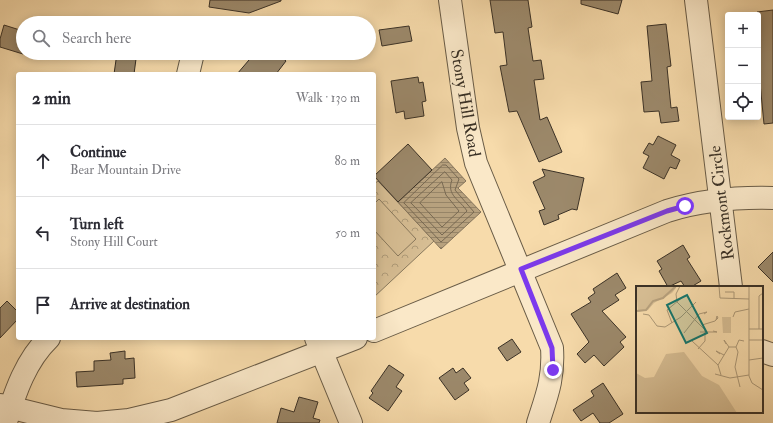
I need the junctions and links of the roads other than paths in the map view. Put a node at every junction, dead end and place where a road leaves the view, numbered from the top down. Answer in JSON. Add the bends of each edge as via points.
{"nodes":[{"id":1,"x":450,"y":0,"type":"edge"},
{"id":2,"x":696,"y":0,"type":"edge"},
{"id":3,"x":191,"y":60,"type":"edge"},
{"id":4,"x":188,"y":72,"type":"edge"},
{"id":5,"x":773,"y":198,"type":"edge"},
{"id":6,"x":721,"y":200,"type":"junction"},
{"id":7,"x":521,"y":269,"type":"junction"},
{"id":8,"x":731,"y":286,"type":"edge"},
{"id":9,"x":376,"y":329,"type":"edge"},
{"id":10,"x":47,"y":340,"type":"edge"},
{"id":11,"x":345,"y":340,"type":"edge"},
{"id":12,"x":318,"y":345,"type":"edge"},
{"id":13,"x":763,"y":351,"type":"edge"},
{"id":14,"x":773,"y":355,"type":"edge"},
{"id":15,"x":5,"y":412,"type":"edge"},
{"id":16,"x":172,"y":417,"type":"edge"},
{"id":17,"x":351,"y":423,"type":"edge"},
{"id":18,"x":538,"y":423,"type":"edge"}],
"edges":[{"from":1,"to":7,"type":"street","name":"Stony Hill Road","via":[[468,128],[476,164]]},
{"from":2,"to":6,"type":"street","name":"Rockmont Circle"},
{"from":3,"to":4,"type":"street"},
{"from":5,"to":6,"type":"street"},
{"from":6,"to":7,"type":"street","via":[[667,211]]},
{"from":6,"to":8,"type":"street","name":"Rockmont Circle"},
{"from":7,"to":9,"type":"street"},
{"from":7,"to":18,"type":"street","name":"Stony Hill Road","via":[[552,348],[553,370]]},
{"from":10,"to":15,"type":"street","via":[[40,346],[22,376]]},
{"from":11,"to":12,"type":"street"},
{"from":12,"to":16,"type":"street"},
{"from":12,"to":17,"type":"street"},
{"from":13,"to":14,"type":"street"},
{"from":15,"to":16,"type":"street","via":[[97,423]]}]}
